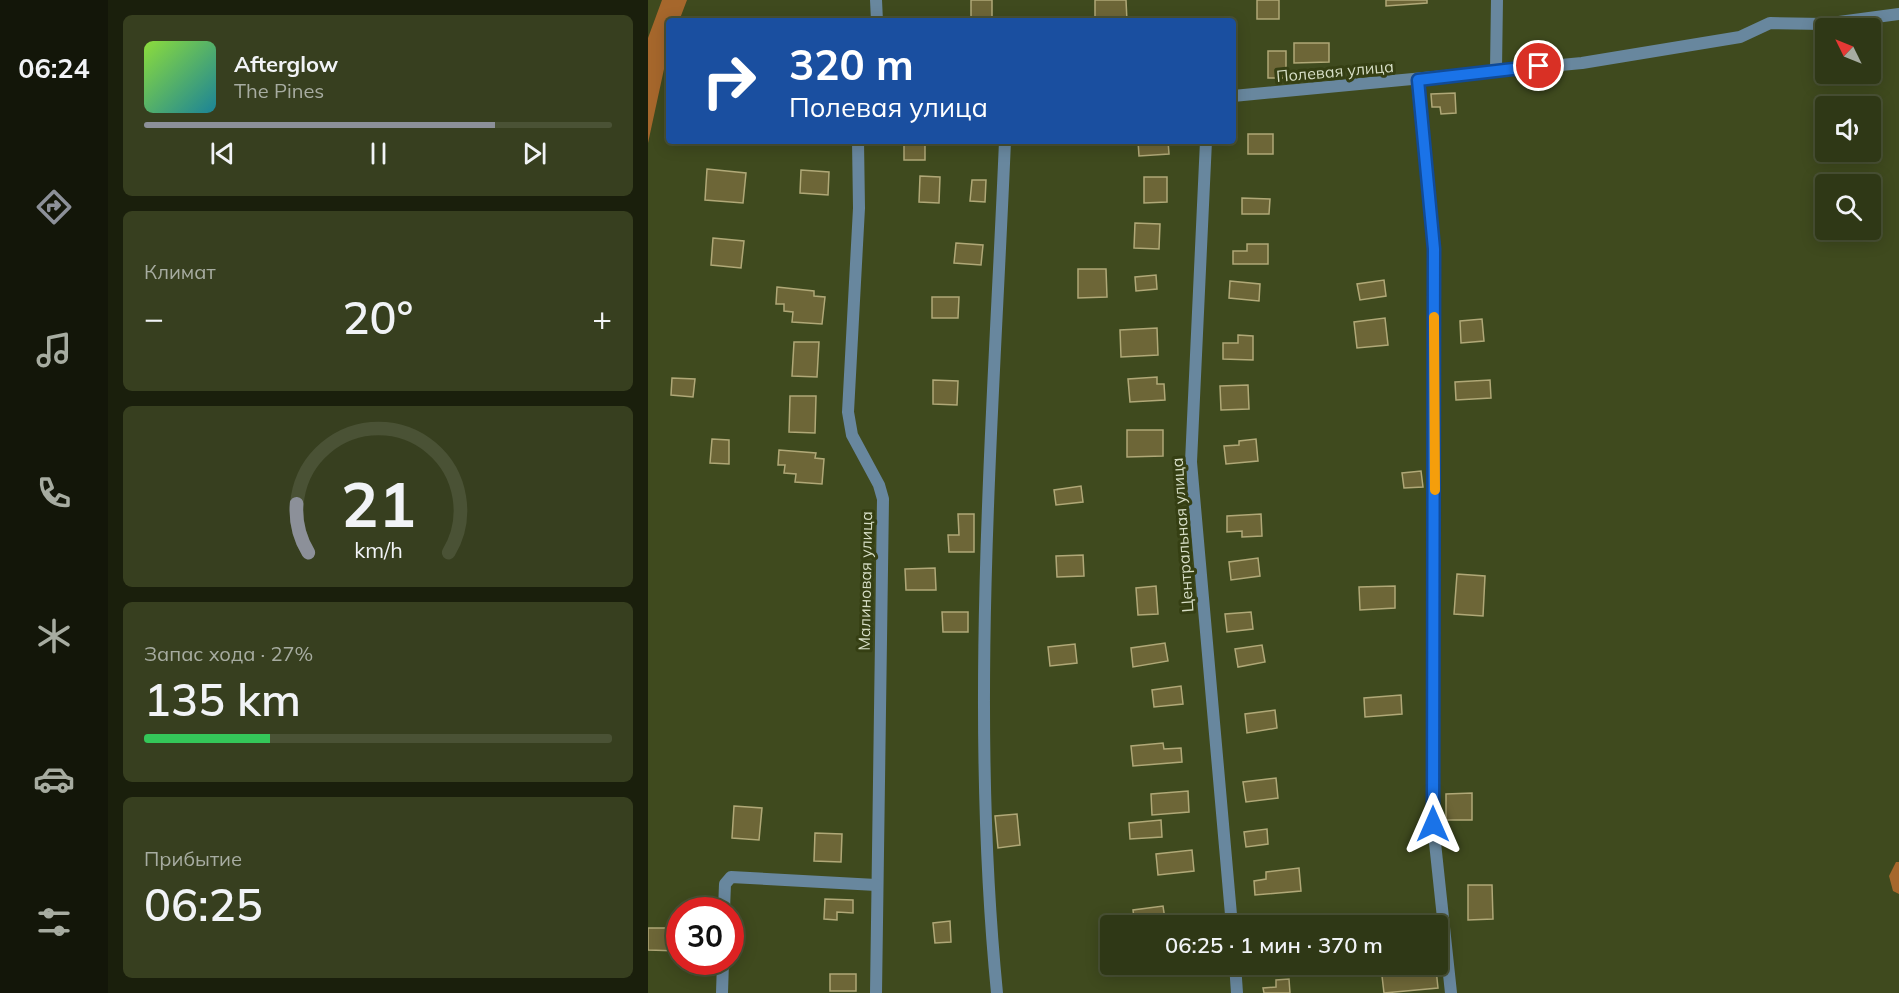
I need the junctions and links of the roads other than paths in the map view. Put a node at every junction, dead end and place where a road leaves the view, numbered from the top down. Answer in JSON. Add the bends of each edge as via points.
{"nodes":[{"id":1,"x":876,"y":0,"type":"edge"},
{"id":2,"x":1497,"y":0,"type":"edge"},
{"id":3,"x":1899,"y":14,"type":"edge"},
{"id":4,"x":877,"y":18,"type":"edge"},
{"id":5,"x":1496,"y":69,"type":"junction"},
{"id":6,"x":1418,"y":80,"type":"junction"},
{"id":7,"x":1236,"y":96,"type":"edge"},
{"id":8,"x":858,"y":144,"type":"edge"},
{"id":9,"x":1005,"y":144,"type":"edge"},
{"id":10,"x":1206,"y":144,"type":"edge"},
{"id":11,"x":876,"y":885,"type":"junction"},
{"id":12,"x":724,"y":897,"type":"edge"},
{"id":13,"x":1231,"y":915,"type":"edge"},
{"id":14,"x":723,"y":975,"type":"edge"},
{"id":15,"x":1236,"y":975,"type":"edge"},
{"id":16,"x":722,"y":993,"type":"edge"},
{"id":17,"x":876,"y":993,"type":"edge"},
{"id":18,"x":997,"y":993,"type":"edge"},
{"id":19,"x":1237,"y":993,"type":"edge"},
{"id":20,"x":1451,"y":993,"type":"edge"}],
"edges":[{"from":1,"to":4,"type":"street"},
{"from":2,"to":5,"type":"street"},
{"from":3,"to":5,"type":"street","name":"Полевая улица","via":[[1824,24],[1770,23],[1740,37],[1582,63]]},
{"from":5,"to":6,"type":"street","name":"Полевая улица"},
{"from":6,"to":7,"type":"street","name":"Полевая улица"},
{"from":6,"to":20,"type":"street","via":[[1434,249],[1433,824]]},
{"from":8,"to":11,"type":"street","name":"Малиновая улица","via":[[860,208],[848,412],[852,435],[883,499]]},
{"from":9,"to":18,"type":"street","via":[[989,454],[982,760]]},
{"from":10,"to":13,"type":"street","name":"Центральная улица","via":[[1191,462]]},
{"from":11,"to":12,"type":"street","via":[[731,877],[725,884]]},
{"from":11,"to":17,"type":"street","name":"Малиновая улица"},
{"from":14,"to":16,"type":"street"},
{"from":15,"to":19,"type":"street"}]}
